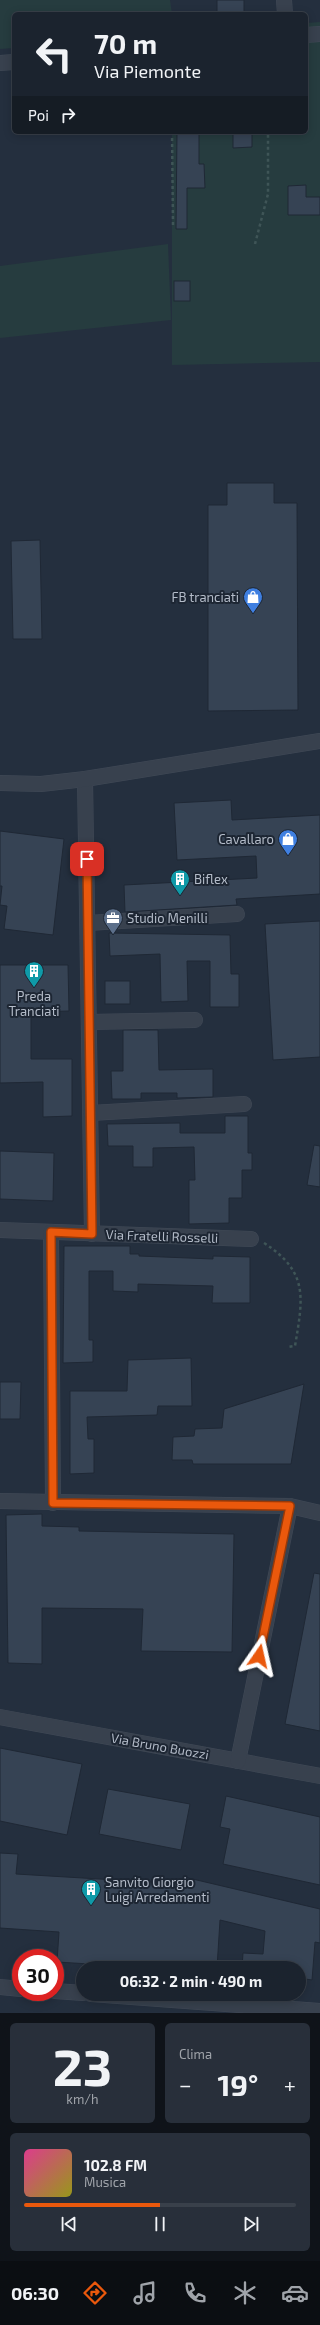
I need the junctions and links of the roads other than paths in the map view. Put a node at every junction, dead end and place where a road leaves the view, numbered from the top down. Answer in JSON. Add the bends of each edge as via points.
{"nodes":[{"id":1,"x":284,"y":0,"type":"edge"},
{"id":2,"x":285,"y":12,"type":"edge"},
{"id":3,"x":320,"y":34,"type":"edge"},
{"id":4,"x":308,"y":35,"type":"edge"},
{"id":5,"x":12,"y":62,"type":"edge"},
{"id":6,"x":0,"y":63,"type":"edge"},
{"id":7,"x":320,"y":741,"type":"edge"},
{"id":8,"x":85,"y":779,"type":"junction"},
{"id":9,"x":0,"y":783,"type":"edge"},
{"id":10,"x":237,"y":914,"type":"dead end"},
{"id":11,"x":88,"y":923,"type":"junction"},
{"id":12,"x":195,"y":1020,"type":"dead end"},
{"id":13,"x":89,"y":1022,"type":"junction"},
{"id":14,"x":244,"y":1104,"type":"dead end"},
{"id":15,"x":91,"y":1113,"type":"junction"},
{"id":16,"x":0,"y":1230,"type":"edge"},
{"id":17,"x":51,"y":1232,"type":"junction"},
{"id":18,"x":92,"y":1234,"type":"junction"},
{"id":19,"x":251,"y":1239,"type":"road end"},
{"id":20,"x":0,"y":1501,"type":"edge"},
{"id":21,"x":53,"y":1503,"type":"junction"},
{"id":22,"x":290,"y":1506,"type":"junction"},
{"id":23,"x":320,"y":1513,"type":"edge"},
{"id":24,"x":0,"y":1717,"type":"edge"},
{"id":25,"x":238,"y":1761,"type":"junction"},
{"id":26,"x":320,"y":1776,"type":"edge"},
{"id":27,"x":0,"y":1987,"type":"edge"},
{"id":28,"x":12,"y":1988,"type":"edge"},
{"id":29,"x":64,"y":1992,"type":"edge"},
{"id":30,"x":76,"y":1992,"type":"edge"},
{"id":31,"x":185,"y":2001,"type":"edge"},
{"id":32,"x":320,"y":2011,"type":"edge"}],
"edges":[{"from":1,"to":2,"type":"street"},
{"from":3,"to":4,"type":"street"},
{"from":5,"to":6,"type":"street"},
{"from":7,"to":8,"type":"street"},
{"from":8,"to":9,"type":"street","via":[[41,784]]},
{"from":8,"to":11,"type":"street"},
{"from":10,"to":11,"type":"street"},
{"from":11,"to":13,"type":"street"},
{"from":12,"to":13,"type":"street"},
{"from":13,"to":15,"type":"street"},
{"from":14,"to":15,"type":"street"},
{"from":15,"to":18,"type":"street"},
{"from":16,"to":17,"type":"street","name":"Via Fratelli Rosselli"},
{"from":17,"to":18,"type":"street","name":"Via Fratelli Rosselli"},
{"from":17,"to":21,"type":"street"},
{"from":18,"to":19,"type":"street","name":"Via Fratelli Rosselli"},
{"from":20,"to":21,"type":"street"},
{"from":21,"to":22,"type":"street"},
{"from":22,"to":23,"type":"street"},
{"from":22,"to":25,"type":"street"},
{"from":24,"to":25,"type":"street","name":"Via Bruno Buozzi"},
{"from":25,"to":26,"type":"street","name":"Via Bruno Buozzi"},
{"from":27,"to":28,"type":"street"},
{"from":29,"to":30,"type":"street"},
{"from":31,"to":32,"type":"street"}]}
